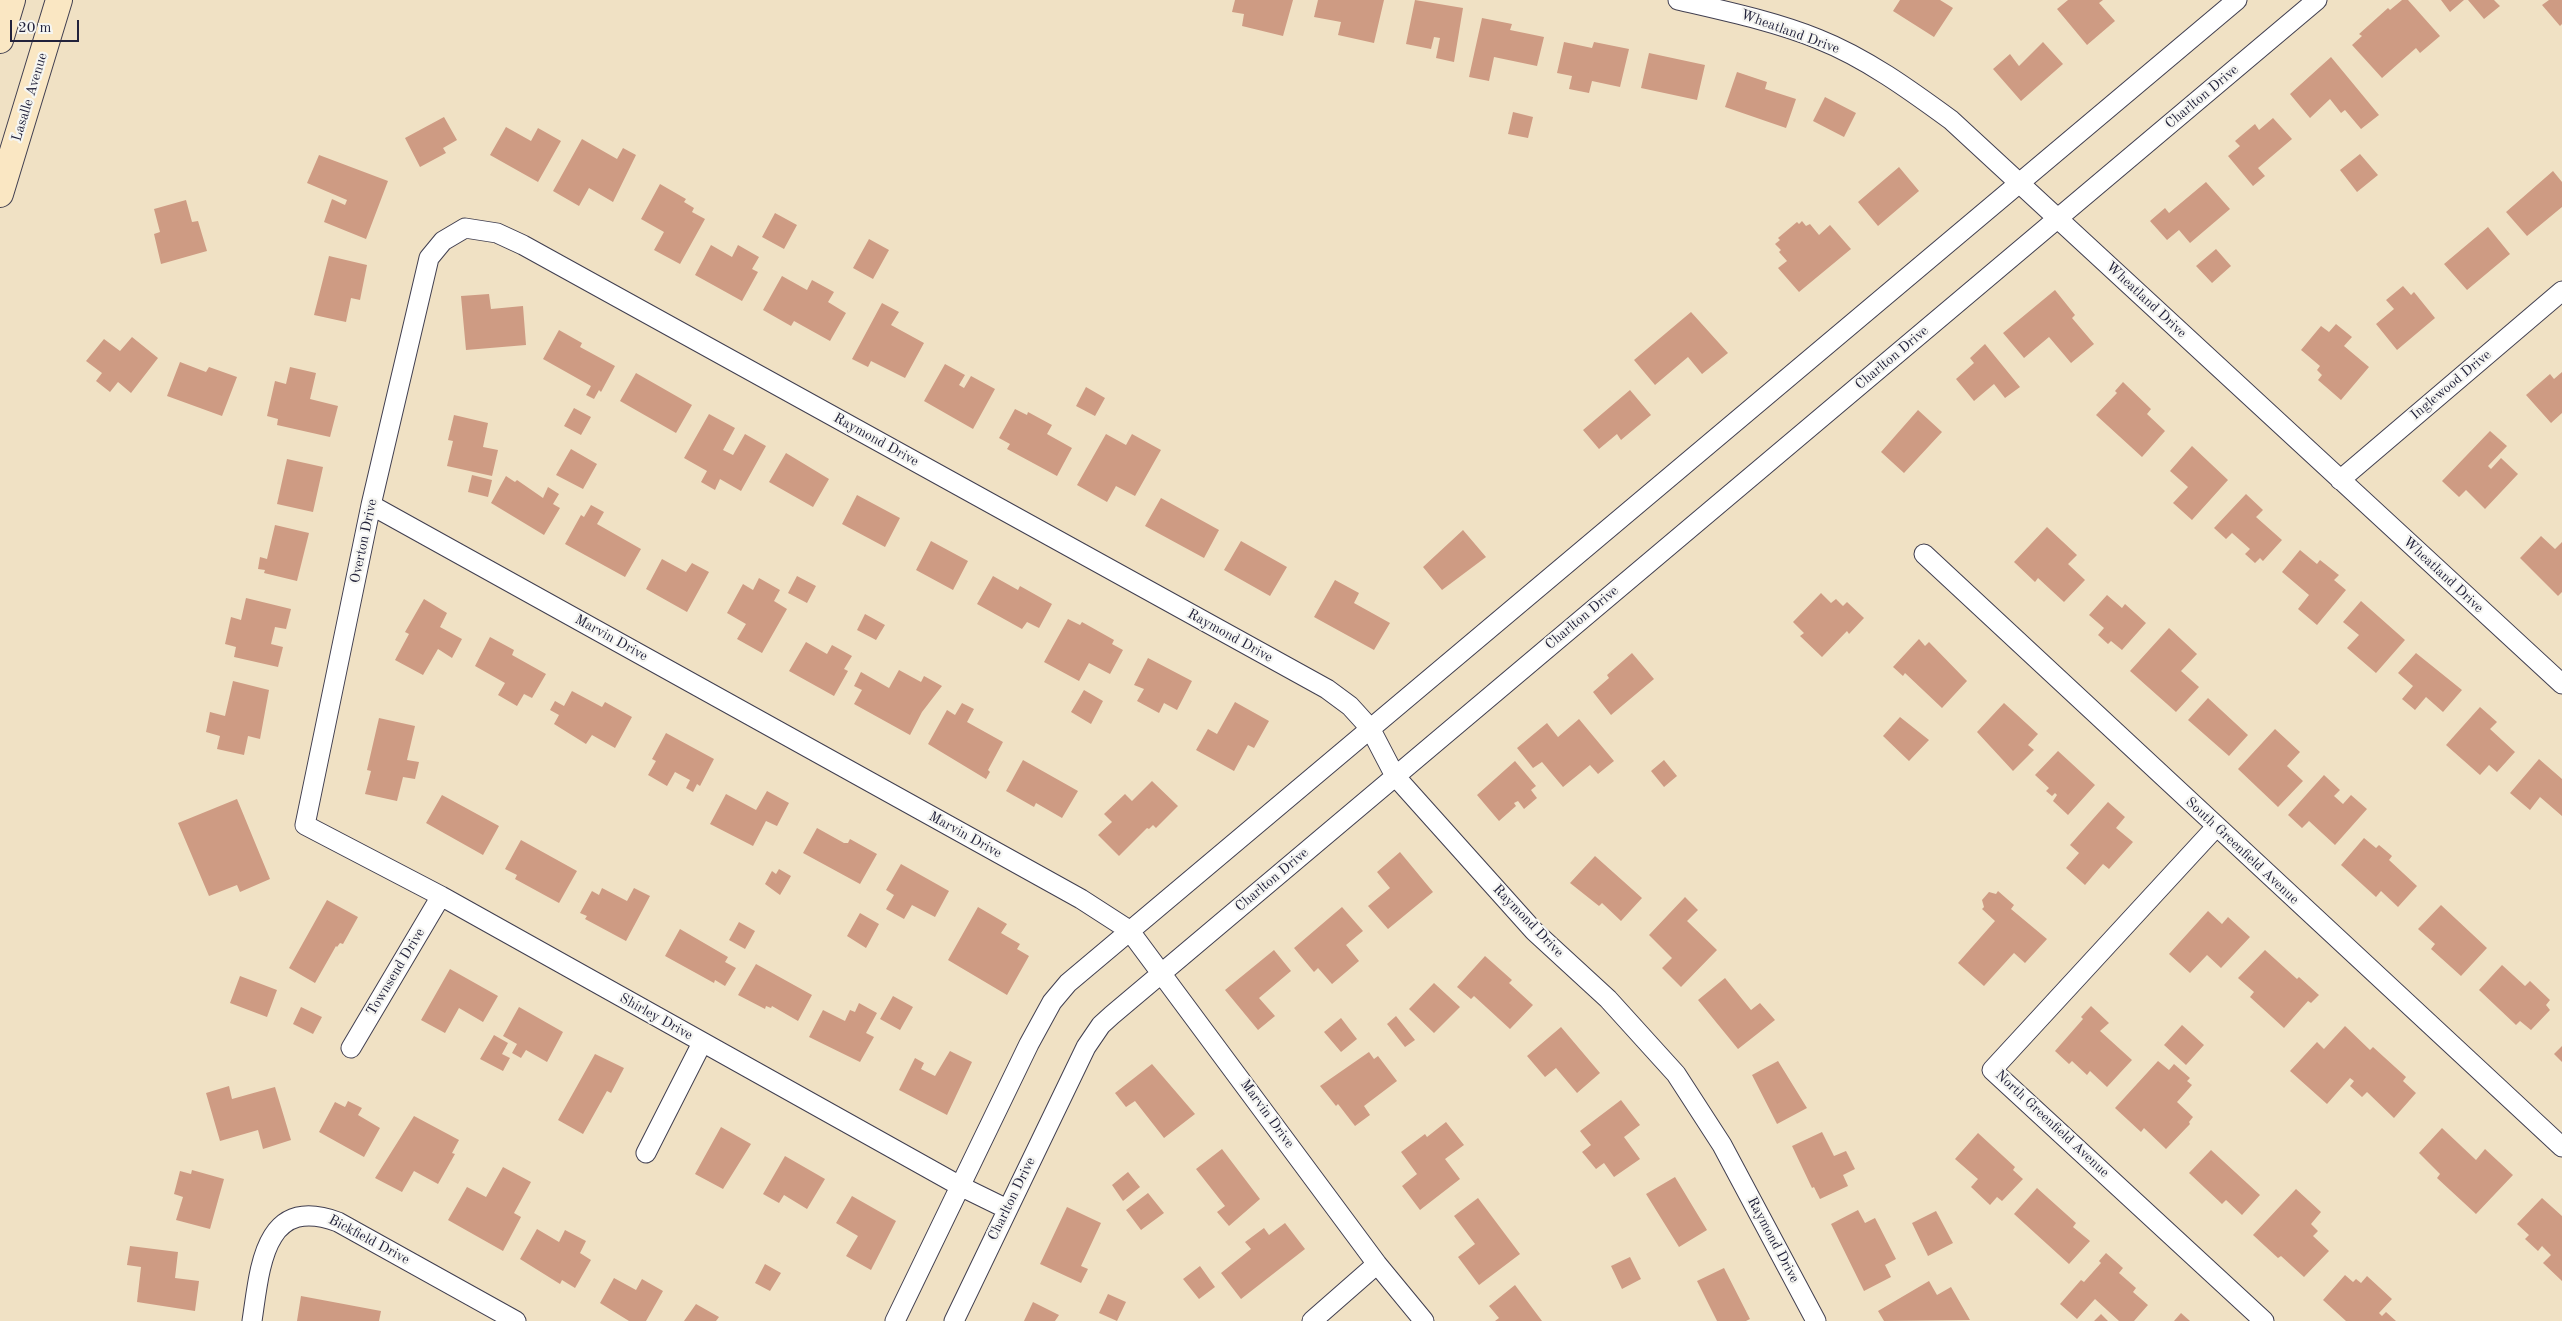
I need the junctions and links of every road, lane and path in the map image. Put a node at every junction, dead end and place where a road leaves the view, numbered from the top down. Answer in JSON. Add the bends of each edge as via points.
{"nodes":[{"id":1,"x":12,"y":0,"type":"edge"},
{"id":2,"x":59,"y":0,"type":"edge"},
{"id":3,"x":1678,"y":0,"type":"edge"},
{"id":4,"x":2317,"y":0,"type":"edge"},
{"id":5,"x":2224,"y":4,"type":"edge"},
{"id":6,"x":0,"y":40,"type":"edge"},
{"id":7,"x":2019,"y":182,"type":"junction"},
{"id":8,"x":0,"y":194,"type":"edge"},
{"id":9,"x":2059,"y":219,"type":"junction"},
{"id":10,"x":429,"y":258,"type":"joint"},
{"id":11,"x":2562,"y":291,"type":"edge"},
{"id":12,"x":2340,"y":480,"type":"junction"},
{"id":13,"x":371,"y":505,"type":"junction"},
{"id":14,"x":1924,"y":554,"type":"dead end"},
{"id":15,"x":2562,"y":684,"type":"edge"},
{"id":16,"x":1370,"y":728,"type":"junction"},
{"id":17,"x":1395,"y":776,"type":"junction"},
{"id":18,"x":305,"y":825,"type":"joint"},
{"id":19,"x":2216,"y":827,"type":"junction"},
{"id":20,"x":441,"y":896,"type":"junction"},
{"id":21,"x":1129,"y":930,"type":"junction"},
{"id":22,"x":1162,"y":972,"type":"junction"},
{"id":23,"x":702,"y":1043,"type":"junction"},
{"id":24,"x":351,"y":1048,"type":"dead end"},
{"id":25,"x":2562,"y":1147,"type":"edge"},
{"id":26,"x":646,"y":1153,"type":"dead end"},
{"id":27,"x":960,"y":1186,"type":"junction"},
{"id":28,"x":1007,"y":1209,"type":"junction"},
{"id":29,"x":1377,"y":1264,"type":"junction"},
{"id":30,"x":252,"y":1321,"type":"edge"},
{"id":31,"x":516,"y":1321,"type":"edge"},
{"id":32,"x":895,"y":1321,"type":"edge"},
{"id":33,"x":954,"y":1321,"type":"edge"},
{"id":34,"x":1312,"y":1321,"type":"edge"},
{"id":35,"x":1424,"y":1321,"type":"edge"},
{"id":36,"x":1816,"y":1321,"type":"edge"},
{"id":37,"x":2264,"y":1321,"type":"edge"}],
"edges":[{"from":1,"to":6,"type":"main road"},
{"from":2,"to":8,"type":"main road","name":"Lasalle Avenue"},
{"from":3,"to":7,"type":"street","name":"Wheatland Drive","via":[[1783,27],[1853,56],[1951,120]]},
{"from":4,"to":9,"type":"street","name":"Charlton Drive"},
{"from":5,"to":7,"type":"street"},
{"from":7,"to":9,"type":"street","name":"Wheatland Drive"},
{"from":7,"to":16,"type":"street"},
{"from":9,"to":12,"type":"street","name":"Wheatland Drive"},
{"from":9,"to":17,"type":"street","name":"Charlton Drive"},
{"from":10,"to":13,"type":"street","name":"Overton Drive"},
{"from":10,"to":16,"type":"street","name":"Raymond Drive","via":[[444,241],[465,228],[497,233],[523,245],[1327,689],[1350,706]]},
{"from":11,"to":12,"type":"street","name":"Inglewood Drive"},
{"from":12,"to":15,"type":"street","name":"Wheatland Drive"},
{"from":13,"to":18,"type":"street","name":"Overton Drive"},
{"from":13,"to":21,"type":"street","name":"Marvin Drive","via":[[1081,899]]},
{"from":14,"to":19,"type":"street","name":"South Greenfield Avenue"},
{"from":16,"to":17,"type":"street","name":"Raymond Drive"},
{"from":16,"to":21,"type":"street"},
{"from":17,"to":22,"type":"street","name":"Charlton Drive"},
{"from":17,"to":36,"type":"street","name":"Raymond Drive","via":[[1534,931],[1608,999],[1676,1074],[1722,1145]]},
{"from":18,"to":20,"type":"street","name":"Shirley Drive"},
{"from":19,"to":25,"type":"street","name":"South Greenfield Avenue"},
{"from":19,"to":37,"type":"street","name":"North Greenfield Avenue","via":[[1992,1070]]},
{"from":20,"to":23,"type":"street","name":"Shirley Drive"},
{"from":20,"to":24,"type":"street","name":"Townsend Drive"},
{"from":21,"to":22,"type":"street","name":"Marvin Drive"},
{"from":21,"to":27,"type":"street","via":[[1068,983],[1052,1002]]},
{"from":22,"to":28,"type":"street","name":"Charlton Drive","via":[[1112,1014],[1093,1036]]},
{"from":22,"to":29,"type":"street","name":"Marvin Drive"},
{"from":23,"to":26,"type":"street"},
{"from":23,"to":27,"type":"street","name":"Shirley Drive"},
{"from":27,"to":28,"type":"street","name":"Shirley Drive"},
{"from":27,"to":32,"type":"street"},
{"from":28,"to":33,"type":"street","name":"Charlton Drive"},
{"from":29,"to":34,"type":"street"},
{"from":29,"to":35,"type":"street","name":"Marvin Drive"},
{"from":30,"to":31,"type":"street","name":"Bickfield Drive","via":[[266,1247],[281,1225],[293,1218],[309,1215],[338,1222]]}]}
